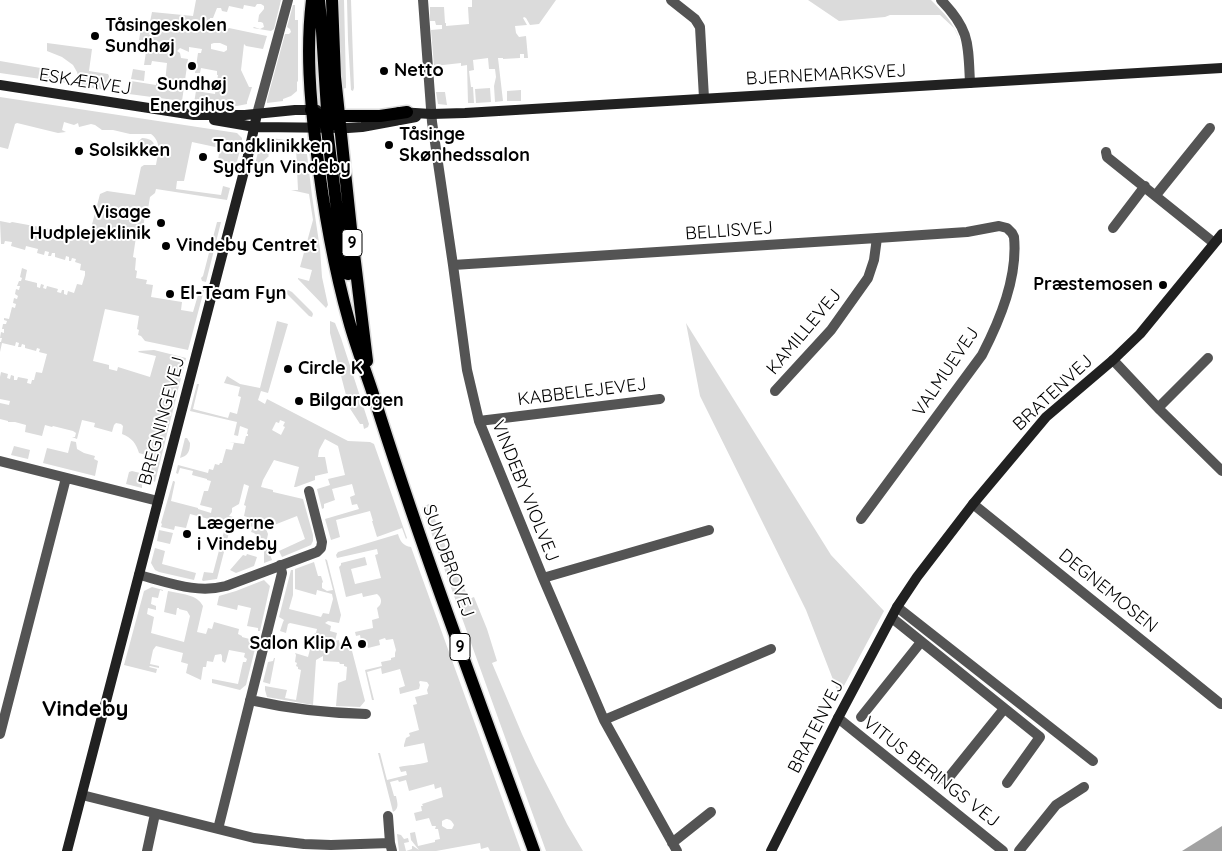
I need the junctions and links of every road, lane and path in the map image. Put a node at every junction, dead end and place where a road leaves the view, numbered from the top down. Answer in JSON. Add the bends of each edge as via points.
{"nodes":[{"id":1,"x":288,"y":0,"type":"edge"},
{"id":2,"x":312,"y":0,"type":"edge"},
{"id":3,"x":319,"y":0,"type":"edge"},
{"id":4,"x":332,"y":0,"type":"edge"},
{"id":5,"x":423,"y":0,"type":"edge"},
{"id":6,"x":671,"y":0,"type":"edge"},
{"id":7,"x":941,"y":0,"type":"edge"},
{"id":8,"x":1222,"y":68,"type":"edge"},
{"id":9,"x":970,"y":83,"type":"junction"},
{"id":10,"x":0,"y":85,"type":"edge"},
{"id":11,"x":704,"y":98,"type":"junction"},
{"id":12,"x":407,"y":112,"type":"joint"},
{"id":13,"x":257,"y":114,"type":"junction"},
{"id":14,"x":431,"y":114,"type":"junction"},
{"id":15,"x":194,"y":115,"type":"junction"},
{"id":16,"x":329,"y":117,"type":"junction"},
{"id":17,"x":255,"y":127,"type":"junction"},
{"id":18,"x":313,"y":128,"type":"junction"},
{"id":19,"x":1210,"y":128,"type":"dead end"},
{"id":20,"x":1106,"y":152,"type":"dead end"},
{"id":21,"x":1145,"y":186,"type":"junction"},
{"id":22,"x":1156,"y":195,"type":"junction"},
{"id":23,"x":1007,"y":228,"type":"joint"},
{"id":24,"x":1113,"y":228,"type":"dead end"},
{"id":25,"x":1222,"y":234,"type":"edge"},
{"id":26,"x":877,"y":238,"type":"junction"},
{"id":27,"x":1214,"y":243,"type":"junction"},
{"id":28,"x":453,"y":265,"type":"junction"},
{"id":29,"x":1208,"y":358,"type":"dead end"},
{"id":30,"x":1113,"y":360,"type":"junction"},
{"id":31,"x":775,"y":391,"type":"dead end"},
{"id":32,"x":374,"y":395,"type":"junction"},
{"id":33,"x":660,"y":399,"type":"dead end"},
{"id":34,"x":1158,"y":408,"type":"junction"},
{"id":35,"x":478,"y":421,"type":"junction"},
{"id":36,"x":0,"y":461,"type":"edge"},
{"id":37,"x":1222,"y":471,"type":"edge"},
{"id":38,"x":66,"y":478,"type":"junction"},
{"id":39,"x":309,"y":491,"type":"dead end"},
{"id":40,"x":158,"y":501,"type":"junction"},
{"id":41,"x":973,"y":504,"type":"junction"},
{"id":42,"x":861,"y":519,"type":"dead end"},
{"id":43,"x":709,"y":530,"type":"dead end"},
{"id":44,"x":280,"y":565,"type":"junction"},
{"id":45,"x":139,"y":574,"type":"junction"},
{"id":46,"x":543,"y":578,"type":"junction"},
{"id":47,"x":898,"y":608,"type":"junction"},
{"id":48,"x":892,"y":618,"type":"junction"},
{"id":49,"x":921,"y":642,"type":"junction"},
{"id":50,"x":771,"y":649,"type":"dead end"},
{"id":51,"x":250,"y":700,"type":"junction"},
{"id":52,"x":1222,"y":704,"type":"edge"},
{"id":53,"x":1004,"y":708,"type":"junction"},
{"id":54,"x":366,"y":714,"type":"dead end"},
{"id":55,"x":861,"y":717,"type":"dead end"},
{"id":56,"x":838,"y":718,"type":"junction"},
{"id":57,"x":604,"y":720,"type":"junction"},
{"id":58,"x":0,"y":734,"type":"edge"},
{"id":59,"x":1093,"y":761,"type":"dead end"},
{"id":60,"x":946,"y":781,"type":"dead end"},
{"id":61,"x":1007,"y":783,"type":"dead end"},
{"id":62,"x":1084,"y":787,"type":"dead end"},
{"id":63,"x":82,"y":795,"type":"junction"},
{"id":64,"x":711,"y":812,"type":"dead end"},
{"id":65,"x":155,"y":814,"type":"junction"},
{"id":66,"x":388,"y":816,"type":"dead end"},
{"id":67,"x":218,"y":829,"type":"junction"},
{"id":68,"x":276,"y":846,"type":"edge"},
{"id":69,"x":391,"y":847,"type":"edge"},
{"id":70,"x":675,"y":847,"type":"edge"},
{"id":71,"x":999,"y":849,"type":"edge"},
{"id":72,"x":67,"y":851,"type":"edge"},
{"id":73,"x":146,"y":851,"type":"edge"},
{"id":74,"x":534,"y":851,"type":"edge"},
{"id":75,"x":771,"y":851,"type":"edge"},
{"id":76,"x":1019,"y":851,"type":"edge"}],
"edges":[{"from":1,"to":13,"type":"street","name":"BREGNINGEVEJ"},
{"from":2,"to":16,"type":"main road","name":"SUNDBROVEJ","number":"9","via":[[309,50]]},
{"from":3,"to":16,"type":"main road"},
{"from":4,"to":16,"type":"main road","name":"SUNDBROVEJ","number":"9","via":[[334,64]]},
{"from":5,"to":14,"type":"street","name":"VINDEBY VIOLVEJ"},
{"from":6,"to":11,"type":"street","via":[[695,19],[700,28]]},
{"from":7,"to":9,"type":"street","via":[[963,30],[968,46]]},
{"from":8,"to":9,"type":"street","name":"BJERNEMARKSVEJ"},
{"from":9,"to":11,"type":"street","name":"BJERNEMARKSVEJ"},
{"from":10,"to":15,"type":"street","name":"ESKÆRVEJ"},
{"from":11,"to":14,"type":"street","name":"BJERNEMARKSVEJ"},
{"from":12,"to":14,"type":"street","name":"BJERNEMARKSVEJ"},
{"from":12,"to":16,"type":"main road"},
{"from":13,"to":15,"type":"street","name":"ESKÆRVEJ"},
{"from":13,"to":16,"type":"street","name":"ESKÆRVEJ","via":[[295,110]]},
{"from":13,"to":17,"type":"street","name":"BREGNINGEVEJ"},
{"from":14,"to":16,"type":"street","name":"BJERNEMARKSVEJ","via":[[362,127]]},
{"from":14,"to":28,"type":"street","name":"VINDEBY VIOLVEJ"},
{"from":15,"to":17,"type":"street","name":"ESKÆRVEJ"},
{"from":16,"to":18,"type":"main road","name":"SUNDBROVEJ","number":"9"},
{"from":16,"to":18,"type":"street","name":"ESKÆRVEJ"},
{"from":16,"to":32,"type":"main road","name":"SUNDBROVEJ","number":"9","via":[[352,238]]},
{"from":17,"to":18,"type":"street","name":"ESKÆRVEJ"},
{"from":17,"to":40,"type":"street","name":"BREGNINGEVEJ"},
{"from":18,"to":32,"type":"main road","name":"SUNDBROVEJ","number":"9","via":[[336,269],[349,322]]},
{"from":19,"to":22,"type":"street"},
{"from":20,"to":21,"type":"street","via":[[1107,157]]},
{"from":21,"to":22,"type":"street"},
{"from":21,"to":24,"type":"street"},
{"from":22,"to":27,"type":"street"},
{"from":23,"to":26,"type":"street","name":"BELLISVEJ","via":[[999,226],[967,232]]},
{"from":23,"to":42,"type":"street","name":"VALMUEVEJ","via":[[1014,236],[1012,268],[1006,298],[982,355]]},
{"from":25,"to":27,"type":"street","name":"BRATENVEJ"},
{"from":26,"to":28,"type":"street","name":"BELLISVEJ"},
{"from":26,"to":31,"type":"street","name":"KAMILLEVEJ","via":[[868,278],[831,330]]},
{"from":27,"to":30,"type":"street","name":"BRATENVEJ","via":[[1140,334]]},
{"from":28,"to":35,"type":"street","name":"VINDEBY VIOLVEJ","via":[[467,370]]},
{"from":29,"to":34,"type":"street"},
{"from":30,"to":34,"type":"street"},
{"from":30,"to":41,"type":"street","name":"BRATENVEJ","via":[[1046,417]]},
{"from":32,"to":74,"type":"main road","name":"SUNDBROVEJ","number":"9","via":[[420,535]]},
{"from":33,"to":35,"type":"street","name":"KABBELEJEVEJ"},
{"from":34,"to":37,"type":"street"},
{"from":35,"to":46,"type":"street","name":"VINDEBY VIOLVEJ"},
{"from":36,"to":38,"type":"street"},
{"from":38,"to":40,"type":"street"},
{"from":38,"to":58,"type":"street"},
{"from":39,"to":44,"type":"street","via":[[321,548]]},
{"from":40,"to":45,"type":"street","name":"BREGNINGEVEJ"},
{"from":41,"to":47,"type":"street","name":"BRATENVEJ","via":[[917,576]]},
{"from":41,"to":52,"type":"street","name":"DEGNEMOSEN"},
{"from":43,"to":46,"type":"street"},
{"from":44,"to":45,"type":"street","via":[[208,590],[188,588]]},
{"from":44,"to":51,"type":"street","via":[[281,575]]},
{"from":45,"to":63,"type":"street","name":"BREGNINGEVEJ"},
{"from":46,"to":57,"type":"street","name":"VINDEBY VIOLVEJ"},
{"from":47,"to":48,"type":"street","name":"BRATENVEJ"},
{"from":47,"to":59,"type":"street"},
{"from":48,"to":49,"type":"street"},
{"from":48,"to":56,"type":"street","name":"BRATENVEJ"},
{"from":49,"to":53,"type":"street"},
{"from":49,"to":55,"type":"street","name":"BRATENVEJ"},
{"from":50,"to":57,"type":"street"},
{"from":51,"to":54,"type":"street","via":[[307,711]]},
{"from":51,"to":67,"type":"street"},
{"from":53,"to":60,"type":"street"},
{"from":53,"to":61,"type":"street","via":[[1040,737]]},
{"from":56,"to":71,"type":"street","name":"VITUS BERINGS VEJ"},
{"from":56,"to":75,"type":"street","name":"BRATENVEJ"},
{"from":57,"to":70,"type":"street","name":"VINDEBY VIOLVEJ"},
{"from":62,"to":76,"type":"street","via":[[1056,805]]},
{"from":63,"to":65,"type":"street"},
{"from":63,"to":72,"type":"street","name":"BREGNINGEVEJ"},
{"from":64,"to":70,"type":"street"},
{"from":65,"to":67,"type":"street"},
{"from":65,"to":73,"type":"street"},
{"from":66,"to":69,"type":"street"},
{"from":67,"to":68,"type":"street"},
{"from":68,"to":69,"type":"street"}]}
